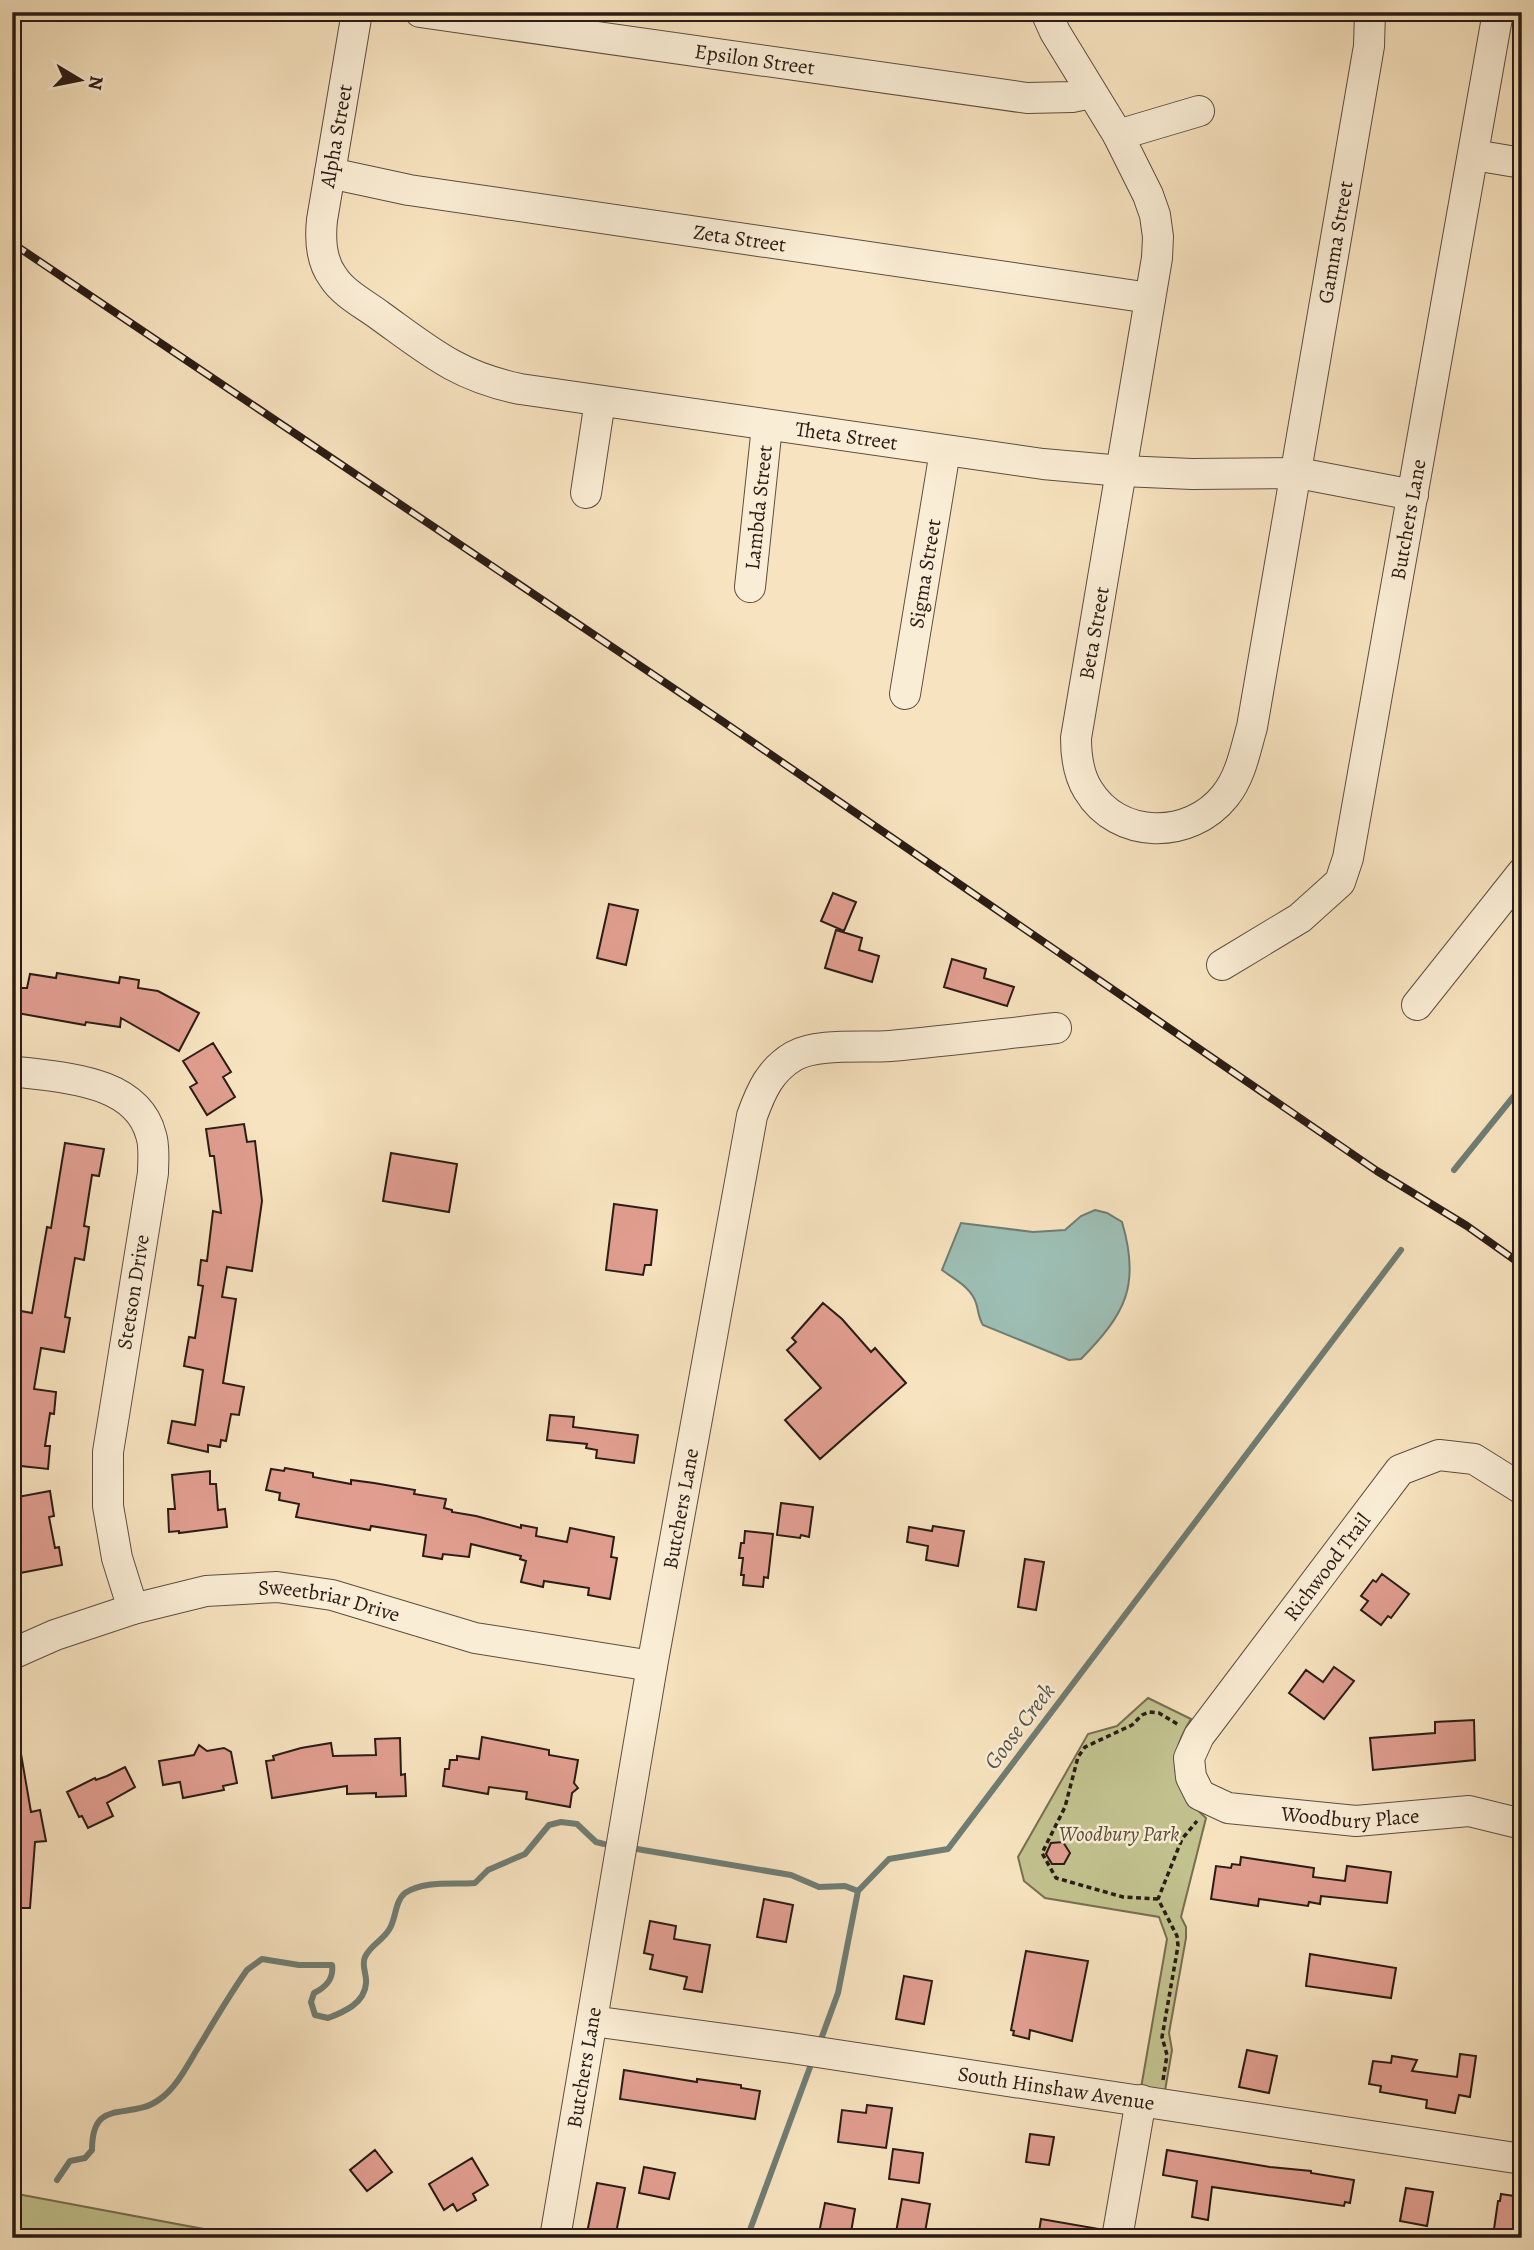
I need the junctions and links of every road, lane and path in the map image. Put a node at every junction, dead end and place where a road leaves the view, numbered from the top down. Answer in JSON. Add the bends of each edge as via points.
{"nodes":[{"id":1,"x":357,"y":12,"type":"edge"},
{"id":2,"x":420,"y":12,"type":"edge"},
{"id":3,"x":1046,"y":12,"type":"edge"},
{"id":4,"x":1370,"y":12,"type":"edge"},
{"id":5,"x":1498,"y":12,"type":"edge"},
{"id":6,"x":1091,"y":93,"type":"junction"},
{"id":7,"x":1199,"y":111,"type":"dead end"},
{"id":8,"x":1118,"y":135,"type":"junction"},
{"id":9,"x":1474,"y":155,"type":"junction"},
{"id":10,"x":1522,"y":163,"type":"edge"},
{"id":11,"x":330,"y":173,"type":"junction"},
{"id":12,"x":325,"y":260,"type":"joint"},
{"id":13,"x":1150,"y":298,"type":"junction"},
{"id":14,"x":600,"y":401,"type":"junction"},
{"id":15,"x":767,"y":426,"type":"junction"},
{"id":16,"x":945,"y":451,"type":"junction"},
{"id":17,"x":1122,"y":471,"type":"junction"},
{"id":18,"x":1298,"y":473,"type":"junction"},
{"id":19,"x":586,"y":493,"type":"dead end"},
{"id":20,"x":1413,"y":495,"type":"junction"},
{"id":21,"x":750,"y":587,"type":"dead end"},
{"id":22,"x":905,"y":694,"type":"dead end"},
{"id":23,"x":1522,"y":873,"type":"edge"},
{"id":24,"x":1222,"y":965,"type":"dead end"},
{"id":25,"x":1417,"y":1005,"type":"dead end"},
{"id":26,"x":1056,"y":1028,"type":"dead end"},
{"id":27,"x":12,"y":1071,"type":"edge"},
{"id":28,"x":1522,"y":1489,"type":"edge"},
{"id":29,"x":133,"y":1609,"type":"junction"},
{"id":30,"x":12,"y":1654,"type":"edge"},
{"id":31,"x":652,"y":1666,"type":"junction"},
{"id":32,"x":1199,"y":1736,"type":"junction"},
{"id":33,"x":1214,"y":1801,"type":"junction"},
{"id":34,"x":1522,"y":1824,"type":"edge"},
{"id":35,"x":1158,"y":1899,"type":"junction"},
{"id":36,"x":592,"y":2021,"type":"junction"},
{"id":37,"x":1150,"y":2101,"type":"junction"},
{"id":38,"x":1522,"y":2159,"type":"edge"},
{"id":39,"x":555,"y":2238,"type":"edge"},
{"id":40,"x":1117,"y":2238,"type":"edge"}],
"edges":[{"from":1,"to":11,"type":"street","name":"Alpha Street"},
{"from":2,"to":6,"type":"street","name":"Epsilon Street","via":[[1027,98]]},
{"from":3,"to":6,"type":"street","name":"Beta Street"},
{"from":4,"to":18,"type":"street","name":"Gamma Street","via":[[1369,46]]},
{"from":5,"to":9,"type":"street","name":"Butchers Lane"},
{"from":6,"to":8,"type":"street","name":"Beta Street"},
{"from":7,"to":8,"type":"street"},
{"from":8,"to":13,"type":"street","name":"Beta Street","via":[[1155,215],[1157,258]]},
{"from":9,"to":10,"type":"street"},
{"from":9,"to":20,"type":"street","name":"Butchers Lane"},
{"from":11,"to":12,"type":"street","name":"Alpha Street","via":[[321,234]]},
{"from":11,"to":13,"type":"street","name":"Zeta Street","via":[[409,190]]},
{"from":12,"to":14,"type":"street","name":"Theta Street","via":[[332,277],[351,295],[453,367],[492,383]]},
{"from":13,"to":17,"type":"street","name":"Beta Street"},
{"from":14,"to":15,"type":"street","name":"Theta Street"},
{"from":14,"to":19,"type":"street"},
{"from":15,"to":16,"type":"street","name":"Theta Street"},
{"from":15,"to":21,"type":"street","name":"Lambda Street"},
{"from":16,"to":17,"type":"street","name":"Theta Street"},
{"from":16,"to":22,"type":"street","name":"Sigma Street"},
{"from":17,"to":18,"type":"street","name":"Theta Street"},
{"from":17,"to":18,"type":"street","name":"Beta Street","via":[[1076,754],[1088,791],[1107,810],[1144,828],[1166,829],[1207,814],[1238,777],[1252,727]]},
{"from":18,"to":20,"type":"street","name":"Theta Street"},
{"from":20,"to":24,"type":"street","name":"Butchers Lane","via":[[1340,882],[1300,918]]},
{"from":23,"to":25,"type":"street"},
{"from":26,"to":31,"type":"street","name":"Butchers Lane","via":[[812,1050],[786,1061],[763,1085],[752,1116]]},
{"from":27,"to":29,"type":"street","name":"Stetson Drive","via":[[110,1088],[144,1119],[151,1133],[153,1173],[107,1452],[108,1506],[117,1558]]},
{"from":28,"to":32,"type":"street","name":"Richwood Trail","via":[[1474,1459],[1439,1455],[1400,1470]]},
{"from":29,"to":30,"type":"street","name":"Sweetbriar Drive"},
{"from":29,"to":31,"type":"street","name":"Sweetbriar Drive","via":[[206,1591],[252,1587],[308,1590],[475,1638]]},
{"from":31,"to":36,"type":"street","name":"Butchers Lane"},
{"from":32,"to":33,"type":"street","name":"Richwood Trail","via":[[1189,1758],[1191,1777],[1200,1795]]},
{"from":32,"to":35,"type":"path","via":[[1149,1712],[1085,1747],[1065,1807],[1042,1853],[1056,1878],[1124,1897]]},
{"from":33,"to":34,"type":"street","name":"Woodbury Place","via":[[1228,1808],[1356,1821],[1469,1811]]},
{"from":33,"to":35,"type":"path","via":[[1182,1839]]},
{"from":35,"to":37,"type":"path","via":[[1178,1946],[1162,2037],[1167,2054]]},
{"from":36,"to":37,"type":"street","name":"South Hinshaw Avenue"},
{"from":36,"to":39,"type":"street","name":"Butchers Lane"},
{"from":37,"to":38,"type":"street","name":"South Hinshaw Avenue"},
{"from":37,"to":40,"type":"street"}]}
